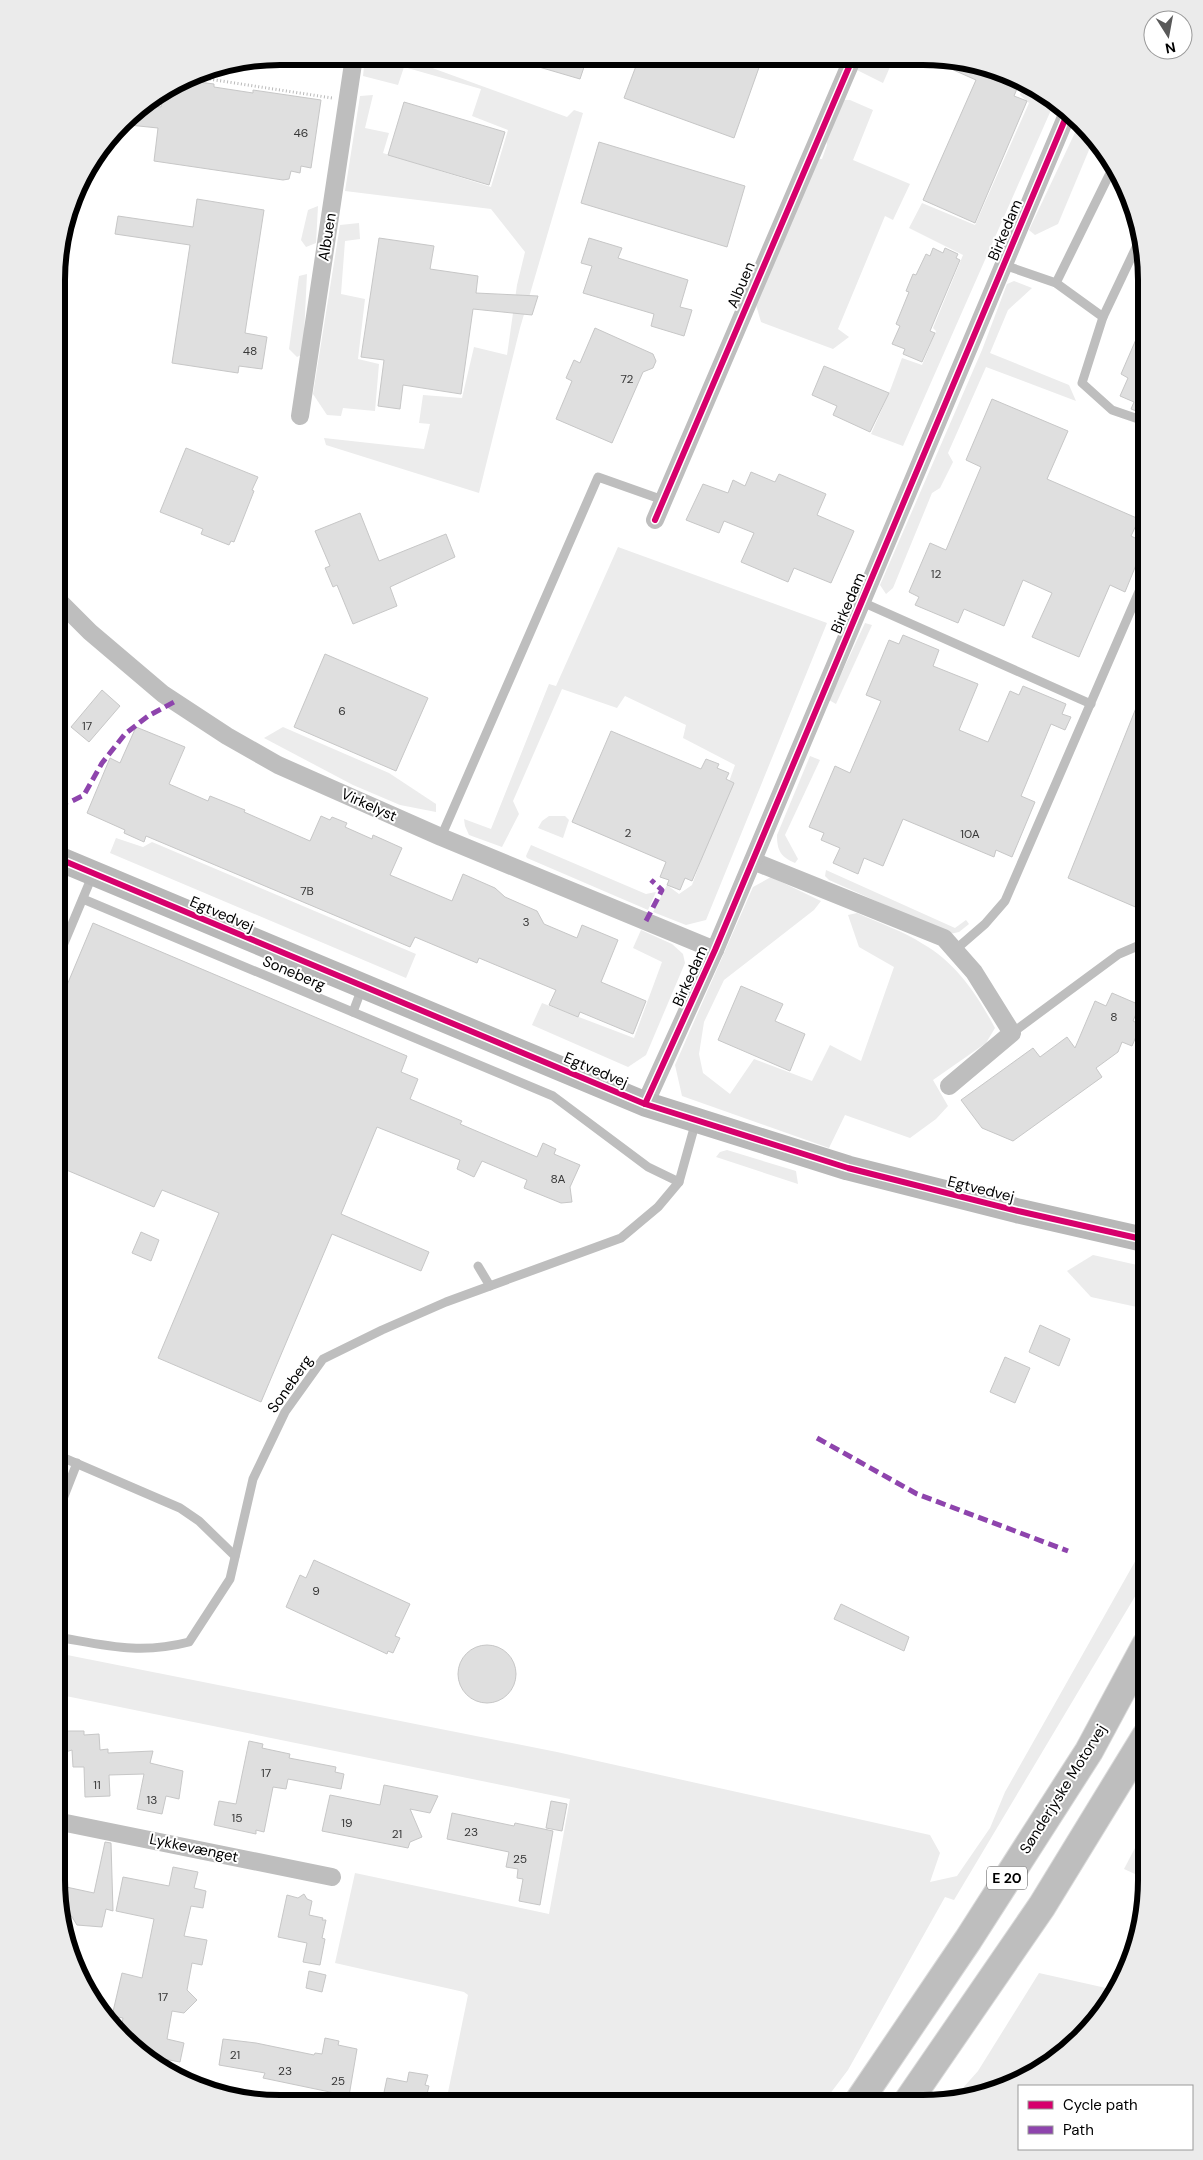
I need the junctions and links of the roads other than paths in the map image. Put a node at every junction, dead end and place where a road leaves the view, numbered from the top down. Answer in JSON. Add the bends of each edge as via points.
{"nodes":[{"id":1,"x":353,"y":65,"type":"edge"},
{"id":2,"x":850,"y":65,"type":"edge"},
{"id":3,"x":1065,"y":118,"type":"edge"},
{"id":4,"x":1110,"y":174,"type":"edge"},
{"id":5,"x":1135,"y":248,"type":"edge"},
{"id":6,"x":1004,"y":265,"type":"junction"},
{"id":7,"x":1056,"y":283,"type":"junction"},
{"id":8,"x":1103,"y":317,"type":"junction"},
{"id":9,"x":300,"y":416,"type":"dead end"},
{"id":10,"x":1138,"y":419,"type":"edge"},
{"id":11,"x":663,"y":500,"type":"junction"},
{"id":12,"x":655,"y":520,"type":"dead end"},
{"id":13,"x":1138,"y":594,"type":"edge"},
{"id":14,"x":862,"y":602,"type":"junction"},
{"id":15,"x":65,"y":607,"type":"edge"},
{"id":16,"x":1091,"y":704,"type":"junction"},
{"id":17,"x":441,"y":837,"type":"junction"},
{"id":18,"x":65,"y":861,"type":"edge"},
{"id":19,"x":753,"y":861,"type":"junction"},
{"id":20,"x":93,"y":873,"type":"junction"},
{"id":21,"x":82,"y":899,"type":"junction"},
{"id":22,"x":65,"y":940,"type":"edge"},
{"id":23,"x":1138,"y":945,"type":"edge"},
{"id":24,"x":715,"y":950,"type":"junction"},
{"id":25,"x":955,"y":950,"type":"junction"},
{"id":26,"x":362,"y":986,"type":"junction"},
{"id":27,"x":352,"y":1012,"type":"junction"},
{"id":28,"x":1012,"y":1033,"type":"junction"},
{"id":29,"x":949,"y":1086,"type":"dead end"},
{"id":30,"x":645,"y":1104,"type":"junction"},
{"id":31,"x":696,"y":1120,"type":"junction"},
{"id":32,"x":679,"y":1182,"type":"junction"},
{"id":33,"x":1138,"y":1238,"type":"edge"},
{"id":34,"x":478,"y":1266,"type":"dead end"},
{"id":35,"x":490,"y":1286,"type":"junction"},
{"id":36,"x":65,"y":1458,"type":"edge"},
{"id":37,"x":77,"y":1463,"type":"junction"},
{"id":38,"x":65,"y":1494,"type":"edge"},
{"id":39,"x":235,"y":1556,"type":"junction"},
{"id":40,"x":65,"y":1639,"type":"edge"},
{"id":41,"x":1138,"y":1660,"type":"edge"},
{"id":42,"x":1138,"y":1749,"type":"edge"},
{"id":43,"x":65,"y":1824,"type":"edge"},
{"id":44,"x":332,"y":1877,"type":"dead end"},
{"id":45,"x":863,"y":2095,"type":"edge"},
{"id":46,"x":912,"y":2095,"type":"edge"}],
"edges":[{"from":1,"to":9,"type":"street","name":"Albuen"},
{"from":2,"to":11,"type":"street","name":"Albuen"},
{"from":3,"to":6,"type":"street","name":"Birkedam"},
{"from":4,"to":7,"type":"lane"},
{"from":5,"to":8,"type":"lane"},
{"from":6,"to":7,"type":"lane"},
{"from":6,"to":14,"type":"street","name":"Birkedam"},
{"from":7,"to":8,"type":"lane"},
{"from":8,"to":10,"type":"lane","via":[[1082,383],[1112,410]]},
{"from":11,"to":12,"type":"street","name":"Albuen"},
{"from":11,"to":17,"type":"lane","via":[[598,477]]},
{"from":13,"to":16,"type":"lane"},
{"from":14,"to":16,"type":"lane"},
{"from":14,"to":19,"type":"street","name":"Birkedam"},
{"from":15,"to":17,"type":"street","name":"Virkelyst","via":[[163,694],[227,736],[278,765]]},
{"from":16,"to":25,"type":"lane","via":[[1005,901]]},
{"from":17,"to":24,"type":"street","name":"Virkelyst"},
{"from":18,"to":20,"type":"street","name":"Egtvedvej"},
{"from":19,"to":24,"type":"street","name":"Birkedam"},
{"from":19,"to":25,"type":"street","via":[[944,938]]},
{"from":20,"to":21,"type":"lane"},
{"from":20,"to":26,"type":"street","name":"Egtvedvej"},
{"from":21,"to":22,"type":"lane"},
{"from":21,"to":27,"type":"lane","name":"Soneberg"},
{"from":23,"to":28,"type":"lane","via":[[1118,954]]},
{"from":24,"to":30,"type":"street","name":"Birkedam"},
{"from":25,"to":28,"type":"street","via":[[974,972]]},
{"from":26,"to":27,"type":"lane"},
{"from":26,"to":30,"type":"street","name":"Egtvedvej"},
{"from":27,"to":32,"type":"lane","name":"Soneberg","via":[[553,1096],[648,1167]]},
{"from":28,"to":29,"type":"street"},
{"from":30,"to":31,"type":"street","name":"Egtvedvej"},
{"from":31,"to":32,"type":"lane","name":"Soneberg"},
{"from":31,"to":33,"type":"street","name":"Egtvedvej","via":[[848,1168]]},
{"from":32,"to":35,"type":"lane","name":"Soneberg","via":[[658,1208],[622,1238]]},
{"from":34,"to":35,"type":"lane"},
{"from":35,"to":39,"type":"lane","name":"Soneberg","via":[[382,1330],[323,1359],[285,1412],[253,1479]]},
{"from":36,"to":37,"type":"lane"},
{"from":37,"to":38,"type":"lane"},
{"from":37,"to":39,"type":"lane","via":[[180,1508],[199,1521]]},
{"from":39,"to":40,"type":"lane","name":"Soneberg","via":[[230,1579],[189,1642],[164,1649],[131,1650]]},
{"from":41,"to":45,"type":"highway","name":"Sønderjyske Motorvej","number":"E 20","via":[[1089,1751],[968,1940]]},
{"from":42,"to":46,"type":"highway","number":"E 20","via":[[1042,1906]]},
{"from":43,"to":44,"type":"street","name":"Lykkevænget"}]}
